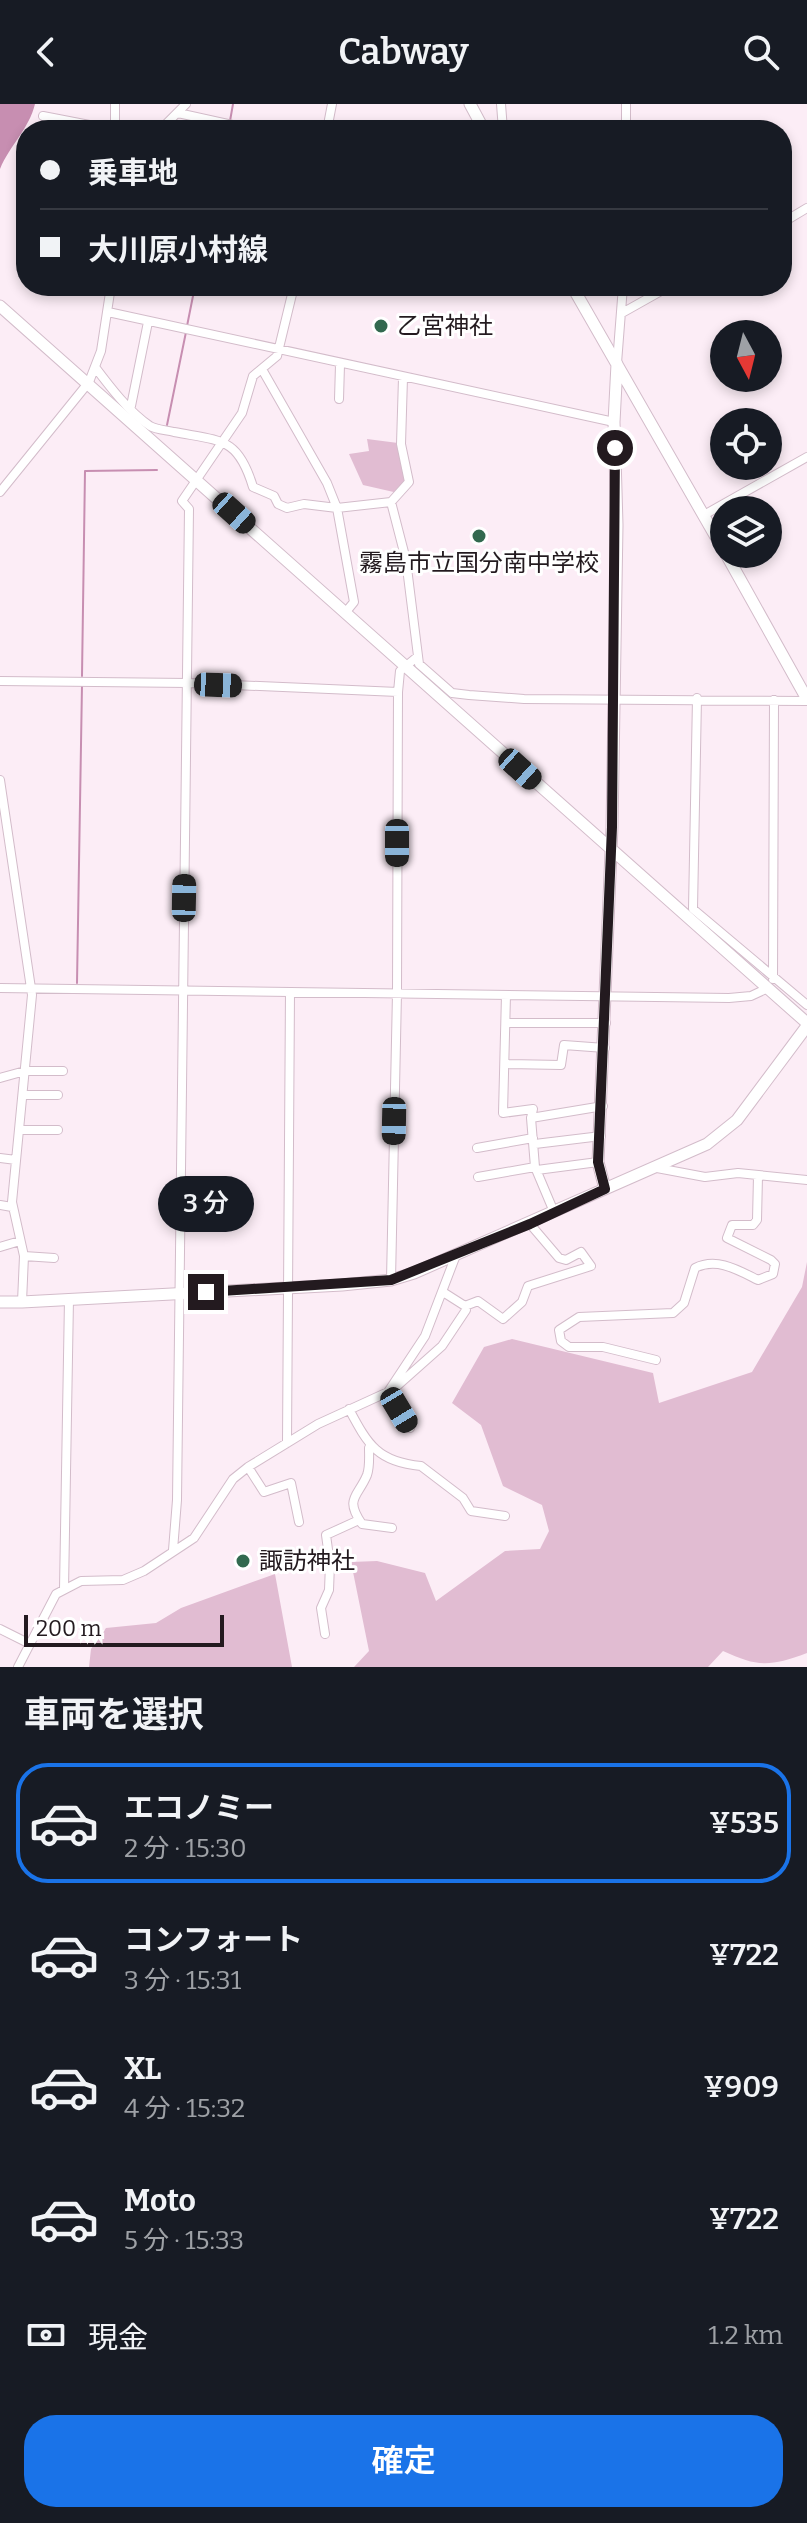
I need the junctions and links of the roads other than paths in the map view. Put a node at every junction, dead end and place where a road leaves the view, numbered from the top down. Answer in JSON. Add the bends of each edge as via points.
{"nodes":[{"id":1,"x":186,"y":104,"type":"edge"},
{"id":2,"x":178,"y":113,"type":"junction"},
{"id":3,"x":43,"y":116,"type":"dead end"},
{"id":4,"x":64,"y":120,"type":"edge"},
{"id":5,"x":171,"y":120,"type":"edge"},
{"id":6,"x":210,"y":120,"type":"edge"},
{"id":7,"x":110,"y":296,"type":"edge"},
{"id":8,"x":292,"y":296,"type":"edge"},
{"id":9,"x":578,"y":296,"type":"edge"},
{"id":10,"x":623,"y":296,"type":"edge"},
{"id":11,"x":652,"y":296,"type":"edge"},
{"id":12,"x":0,"y":306,"type":"edge"},
{"id":13,"x":108,"y":312,"type":"junction"},
{"id":14,"x":622,"y":313,"type":"junction"},
{"id":15,"x":148,"y":322,"type":"junction"},
{"id":16,"x":279,"y":352,"type":"junction"},
{"id":17,"x":617,"y":364,"type":"junction"},
{"id":18,"x":340,"y":365,"type":"junction"},
{"id":19,"x":95,"y":367,"type":"junction"},
{"id":20,"x":263,"y":371,"type":"junction"},
{"id":21,"x":403,"y":378,"type":"junction"},
{"id":22,"x":89,"y":382,"type":"junction"},
{"id":23,"x":339,"y":399,"type":"dead end"},
{"id":24,"x":131,"y":406,"type":"junction"},
{"id":25,"x":614,"y":422,"type":"junction"},
{"id":26,"x":223,"y":441,"type":"junction"},
{"id":27,"x":807,"y":457,"type":"edge"},
{"id":28,"x":197,"y":479,"type":"junction"},
{"id":29,"x":0,"y":492,"type":"edge"},
{"id":30,"x":391,"y":502,"type":"junction"},
{"id":31,"x":337,"y":508,"type":"junction"},
{"id":32,"x":704,"y":515,"type":"junction"},
{"id":33,"x":710,"y":526,"type":"edge"},
{"id":34,"x":734,"y":568,"type":"edge"},
{"id":35,"x":345,"y":613,"type":"junction"},
{"id":36,"x":417,"y":657,"type":"junction"},
{"id":37,"x":406,"y":667,"type":"junction"},
{"id":38,"x":0,"y":681,"type":"edge"},
{"id":39,"x":189,"y":683,"type":"junction"},
{"id":40,"x":398,"y":692,"type":"junction"},
{"id":41,"x":697,"y":698,"type":"junction"},
{"id":42,"x":774,"y":700,"type":"junction"},
{"id":43,"x":807,"y":700,"type":"edge"},
{"id":44,"x":613,"y":701,"type":"junction"},
{"id":45,"x":0,"y":780,"type":"edge"},
{"id":46,"x":610,"y":850,"type":"junction"},
{"id":47,"x":770,"y":984,"type":"junction"},
{"id":48,"x":0,"y":988,"type":"edge"},
{"id":49,"x":32,"y":988,"type":"junction"},
{"id":50,"x":181,"y":990,"type":"junction"},
{"id":51,"x":290,"y":992,"type":"junction"},
{"id":52,"x":397,"y":993,"type":"junction"},
{"id":53,"x":506,"y":995,"type":"junction"},
{"id":54,"x":607,"y":996,"type":"junction"},
{"id":55,"x":807,"y":1005,"type":"edge"},
{"id":56,"x":506,"y":1023,"type":"junction"},
{"id":57,"x":606,"y":1023,"type":"junction"},
{"id":58,"x":807,"y":1024,"type":"edge"},
{"id":59,"x":605,"y":1048,"type":"junction"},
{"id":60,"x":505,"y":1064,"type":"junction"},
{"id":61,"x":25,"y":1071,"type":"junction"},
{"id":62,"x":63,"y":1071,"type":"dead end"},
{"id":63,"x":0,"y":1078,"type":"edge"},
{"id":64,"x":23,"y":1095,"type":"junction"},
{"id":65,"x":58,"y":1095,"type":"dead end"},
{"id":66,"x":603,"y":1106,"type":"junction"},
{"id":67,"x":531,"y":1118,"type":"junction"},
{"id":68,"x":19,"y":1130,"type":"junction"},
{"id":69,"x":58,"y":1130,"type":"dead end"},
{"id":70,"x":601,"y":1136,"type":"junction"},
{"id":71,"x":534,"y":1141,"type":"junction"},
{"id":72,"x":477,"y":1148,"type":"dead end"},
{"id":73,"x":0,"y":1158,"type":"edge"},
{"id":74,"x":16,"y":1160,"type":"junction"},
{"id":75,"x":598,"y":1162,"type":"junction"},
{"id":76,"x":657,"y":1168,"type":"junction"},
{"id":77,"x":536,"y":1169,"type":"junction"},
{"id":78,"x":758,"y":1176,"type":"junction"},
{"id":79,"x":478,"y":1177,"type":"dead end"},
{"id":80,"x":807,"y":1180,"type":"edge"},
{"id":81,"x":605,"y":1189,"type":"junction"},
{"id":82,"x":0,"y":1205,"type":"edge"},
{"id":83,"x":12,"y":1207,"type":"junction"},
{"id":84,"x":554,"y":1212,"type":"junction"},
{"id":85,"x":530,"y":1224,"type":"junction"},
{"id":86,"x":20,"y":1241,"type":"junction"},
{"id":87,"x":0,"y":1247,"type":"edge"},
{"id":88,"x":456,"y":1255,"type":"junction"},
{"id":89,"x":24,"y":1256,"type":"junction"},
{"id":90,"x":54,"y":1258,"type":"dead end"},
{"id":91,"x":391,"y":1280,"type":"junction"},
{"id":92,"x":287,"y":1288,"type":"junction"},
{"id":93,"x":443,"y":1292,"type":"junction"},
{"id":94,"x":179,"y":1294,"type":"junction"},
{"id":95,"x":69,"y":1299,"type":"junction"},
{"id":96,"x":0,"y":1302,"type":"edge"},
{"id":97,"x":22,"y":1302,"type":"junction"},
{"id":98,"x":465,"y":1306,"type":"junction"},
{"id":99,"x":656,"y":1360,"type":"dead end"},
{"id":100,"x":391,"y":1390,"type":"junction"},
{"id":101,"x":349,"y":1409,"type":"junction"},
{"id":102,"x":410,"y":1428,"type":"dead end"},
{"id":103,"x":287,"y":1443,"type":"junction"},
{"id":104,"x":369,"y":1448,"type":"junction"},
{"id":105,"x":248,"y":1467,"type":"junction"},
{"id":106,"x":505,"y":1516,"type":"dead end"},
{"id":107,"x":359,"y":1520,"type":"junction"},
{"id":108,"x":299,"y":1522,"type":"dead end"},
{"id":109,"x":392,"y":1528,"type":"dead end"},
{"id":110,"x":173,"y":1550,"type":"junction"},
{"id":111,"x":64,"y":1589,"type":"junction"},
{"id":112,"x":0,"y":1629,"type":"edge"},
{"id":113,"x":325,"y":1634,"type":"dead end"},
{"id":114,"x":28,"y":1643,"type":"junction"},
{"id":115,"x":18,"y":1667,"type":"edge"}],
"edges":[{"from":1,"to":2,"type":"street"},
{"from":2,"to":5,"type":"street"},
{"from":2,"to":6,"type":"street"},
{"from":3,"to":4,"type":"street"},
{"from":7,"to":13,"type":"street"},
{"from":8,"to":16,"type":"street"},
{"from":9,"to":17,"type":"main road"},
{"from":10,"to":14,"type":"street"},
{"from":11,"to":14,"type":"street"},
{"from":12,"to":22,"type":"main road"},
{"from":13,"to":15,"type":"street"},
{"from":13,"to":19,"type":"street"},
{"from":14,"to":17,"type":"street"},
{"from":15,"to":16,"type":"street"},
{"from":15,"to":24,"type":"street"},
{"from":16,"to":18,"type":"street"},
{"from":16,"to":20,"type":"street"},
{"from":17,"to":25,"type":"main road"},
{"from":17,"to":32,"type":"main road"},
{"from":18,"to":21,"type":"street"},
{"from":18,"to":23,"type":"street"},
{"from":19,"to":22,"type":"street"},
{"from":19,"to":24,"type":"street"},
{"from":20,"to":26,"type":"street","via":[[253,376],[242,413]]},
{"from":20,"to":31,"type":"street"},
{"from":21,"to":25,"type":"street"},
{"from":21,"to":30,"type":"street","via":[[401,444],[409,482]]},
{"from":22,"to":28,"type":"main road"},
{"from":22,"to":29,"type":"street"},
{"from":24,"to":26,"type":"street","via":[[152,428]]},
{"from":25,"to":44,"type":"main road"},
{"from":26,"to":28,"type":"street"},
{"from":26,"to":31,"type":"street","via":[[245,461],[253,487],[274,496],[278,504]]},
{"from":27,"to":32,"type":"street"},
{"from":28,"to":35,"type":"main road"},
{"from":28,"to":39,"type":"street","via":[[182,501],[189,509]]},
{"from":30,"to":31,"type":"street"},
{"from":30,"to":36,"type":"street","via":[[406,560]]},
{"from":31,"to":35,"type":"street","via":[[354,602]]},
{"from":32,"to":33,"type":"main road"},
{"from":34,"to":43,"type":"main road"},
{"from":35,"to":37,"type":"main road"},
{"from":36,"to":37,"type":"street"},
{"from":36,"to":44,"type":"street","via":[[452,693]]},
{"from":37,"to":40,"type":"street","via":[[400,671]]},
{"from":37,"to":46,"type":"main road"},
{"from":38,"to":39,"type":"street"},
{"from":39,"to":40,"type":"street"},
{"from":39,"to":50,"type":"street"},
{"from":40,"to":52,"type":"street"},
{"from":41,"to":42,"type":"street"},
{"from":41,"to":44,"type":"street"},
{"from":41,"to":47,"type":"street","via":[[693,909]]},
{"from":42,"to":43,"type":"street"},
{"from":42,"to":47,"type":"street"},
{"from":44,"to":46,"type":"main road"},
{"from":45,"to":49,"type":"street"},
{"from":46,"to":47,"type":"main road"},
{"from":46,"to":54,"type":"main road"},
{"from":47,"to":54,"type":"street","via":[[745,997]]},
{"from":47,"to":55,"type":"street"},
{"from":47,"to":58,"type":"main road"},
{"from":48,"to":49,"type":"street"},
{"from":49,"to":50,"type":"street"},
{"from":49,"to":61,"type":"street"},
{"from":50,"to":51,"type":"street"},
{"from":50,"to":94,"type":"street"},
{"from":51,"to":52,"type":"street"},
{"from":51,"to":92,"type":"street"},
{"from":52,"to":53,"type":"street"},
{"from":52,"to":91,"type":"street"},
{"from":53,"to":54,"type":"street"},
{"from":53,"to":56,"type":"street"},
{"from":54,"to":57,"type":"main road"},
{"from":56,"to":57,"type":"street"},
{"from":56,"to":60,"type":"street"},
{"from":57,"to":59,"type":"main road"},
{"from":58,"to":76,"type":"main road","via":[[737,1120],[707,1144]]},
{"from":59,"to":60,"type":"street","via":[[564,1045],[561,1065]]},
{"from":59,"to":66,"type":"main road"},
{"from":60,"to":67,"type":"street","via":[[503,1113],[533,1109]]},
{"from":61,"to":62,"type":"street"},
{"from":61,"to":63,"type":"street"},
{"from":61,"to":64,"type":"street"},
{"from":64,"to":65,"type":"street"},
{"from":64,"to":68,"type":"street"},
{"from":66,"to":67,"type":"street"},
{"from":66,"to":70,"type":"main road"},
{"from":67,"to":71,"type":"street"},
{"from":68,"to":69,"type":"street"},
{"from":68,"to":74,"type":"street"},
{"from":70,"to":71,"type":"street"},
{"from":70,"to":75,"type":"main road"},
{"from":71,"to":72,"type":"street"},
{"from":71,"to":77,"type":"street"},
{"from":73,"to":74,"type":"street"},
{"from":74,"to":83,"type":"street"},
{"from":75,"to":77,"type":"street"},
{"from":75,"to":81,"type":"main road"},
{"from":76,"to":78,"type":"street","via":[[705,1177]]},
{"from":76,"to":81,"type":"main road"},
{"from":77,"to":79,"type":"street"},
{"from":77,"to":84,"type":"street"},
{"from":78,"to":80,"type":"street"},
{"from":78,"to":99,"type":"street","via":[[757,1220],[753,1225],[732,1225],[727,1238],[771,1260],[773,1274],[758,1280],[725,1265],[703,1264],[695,1268],[684,1303],[673,1313],[579,1317],[559,1330],[569,1347],[603,1347]]},
{"from":81,"to":84,"type":"main road"},
{"from":82,"to":83,"type":"street"},
{"from":83,"to":86,"type":"street"},
{"from":84,"to":85,"type":"main road"},
{"from":85,"to":88,"type":"main road"},
{"from":85,"to":98,"type":"street","via":[[559,1258],[581,1252],[591,1266],[528,1286],[522,1302],[503,1319],[478,1301]]},
{"from":86,"to":87,"type":"street"},
{"from":86,"to":89,"type":"street"},
{"from":88,"to":91,"type":"main road"},
{"from":88,"to":93,"type":"street"},
{"from":89,"to":90,"type":"street"},
{"from":89,"to":97,"type":"street"},
{"from":91,"to":92,"type":"main road"},
{"from":92,"to":94,"type":"main road"},
{"from":92,"to":103,"type":"street"},
{"from":93,"to":98,"type":"street"},
{"from":93,"to":100,"type":"street","via":[[425,1336]]},
{"from":94,"to":95,"type":"main road"},
{"from":94,"to":110,"type":"street"},
{"from":95,"to":97,"type":"main road"},
{"from":95,"to":111,"type":"street"},
{"from":96,"to":97,"type":"main road"},
{"from":98,"to":100,"type":"street","via":[[454,1333]]},
{"from":100,"to":101,"type":"street"},
{"from":100,"to":102,"type":"street"},
{"from":101,"to":103,"type":"street"},
{"from":101,"to":104,"type":"street"},
{"from":103,"to":105,"type":"street"},
{"from":104,"to":106,"type":"street","via":[[421,1466],[463,1498],[471,1511]]},
{"from":104,"to":107,"type":"street","via":[[368,1473],[352,1498]]},
{"from":105,"to":108,"type":"street","via":[[264,1492],[291,1483]]},
{"from":105,"to":110,"type":"street","via":[[233,1479],[194,1538]]},
{"from":107,"to":109,"type":"street"},
{"from":107,"to":113,"type":"street","via":[[326,1535],[330,1564],[321,1613]]},
{"from":110,"to":111,"type":"street","via":[[129,1578],[81,1581]]},
{"from":111,"to":114,"type":"street"},
{"from":112,"to":114,"type":"street"},
{"from":114,"to":115,"type":"street"}]}
